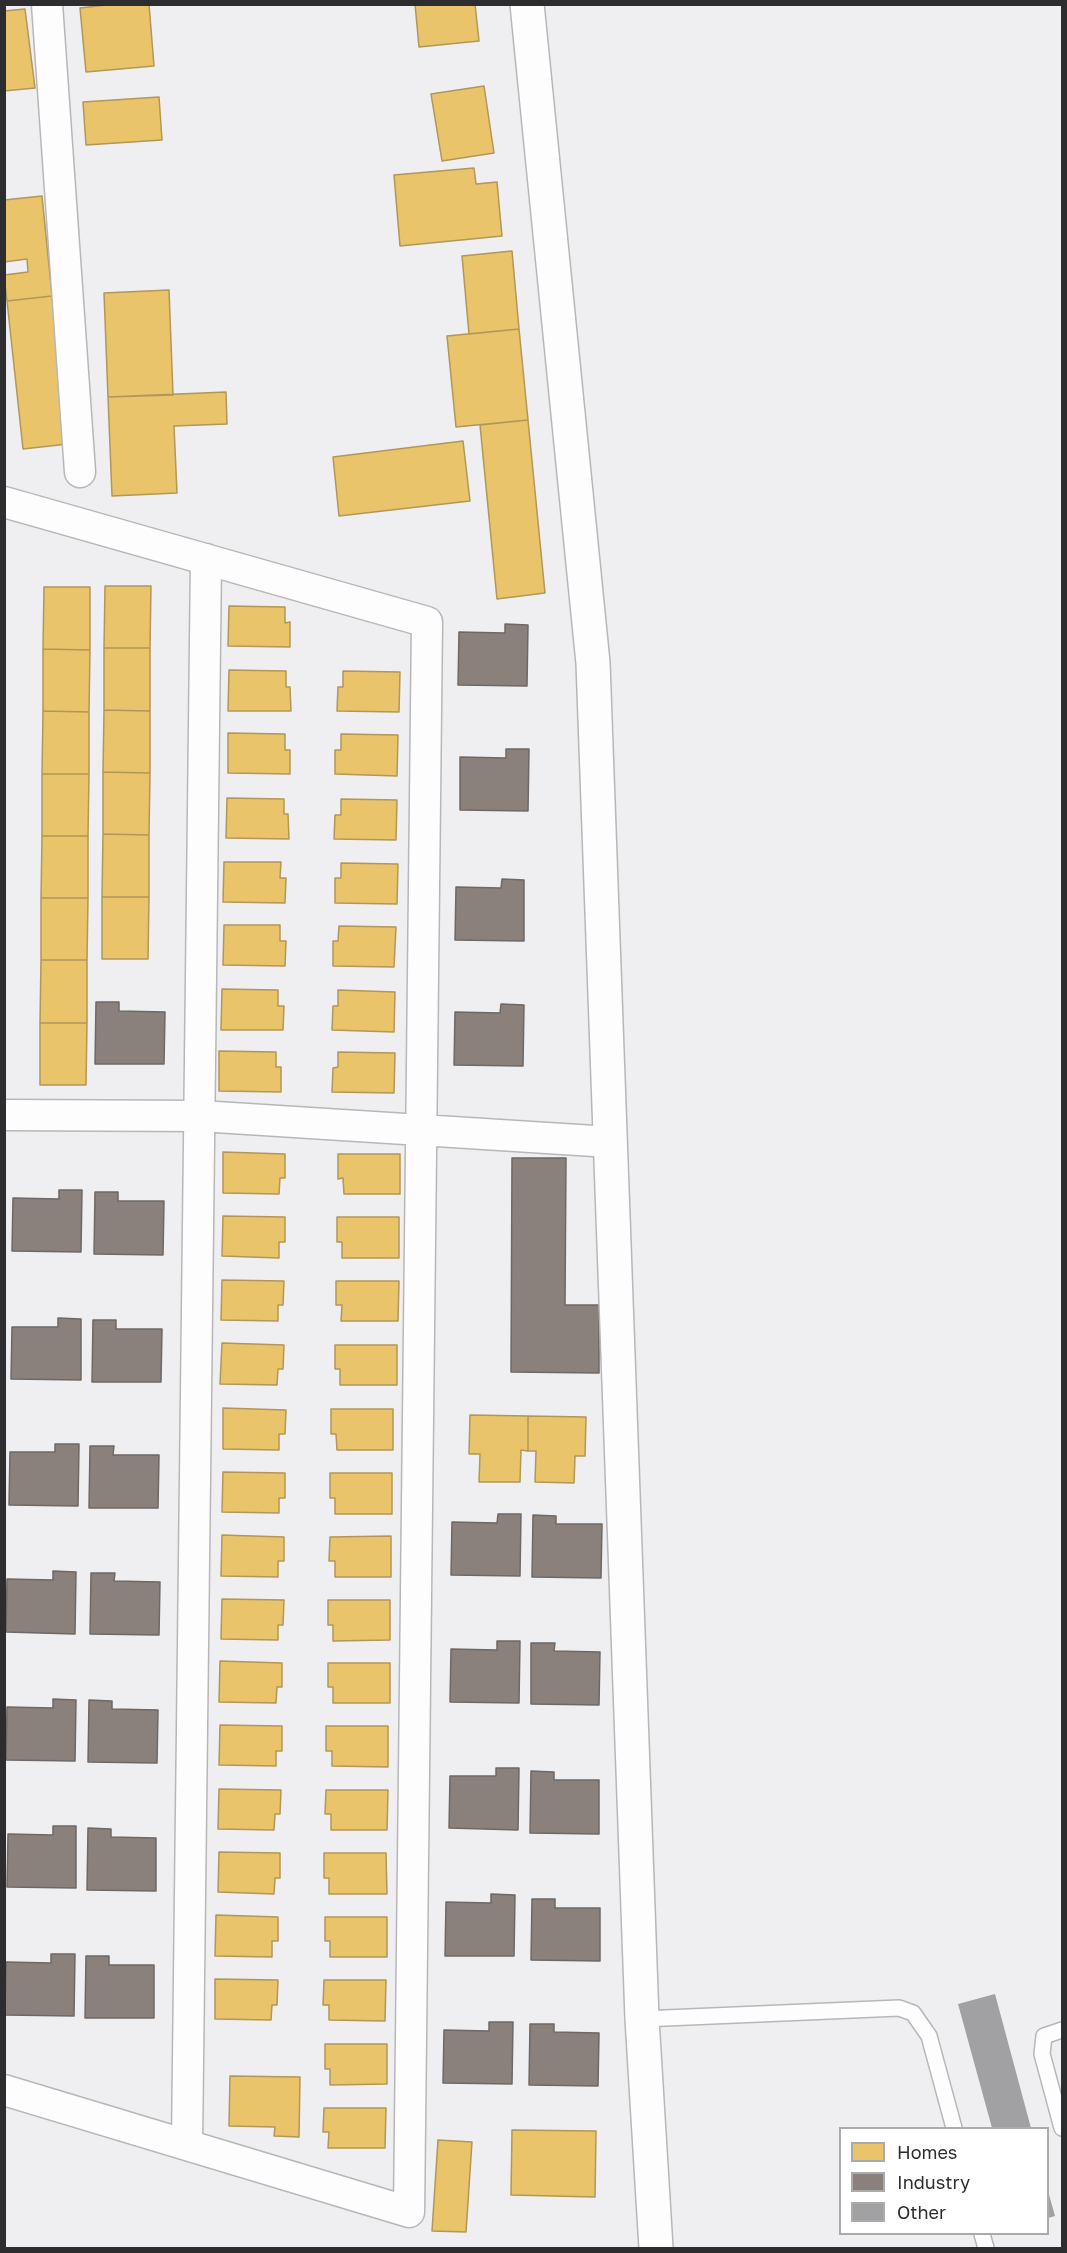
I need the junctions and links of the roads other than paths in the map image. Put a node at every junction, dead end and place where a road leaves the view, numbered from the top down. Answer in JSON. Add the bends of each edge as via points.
{"nodes":[{"id":1,"x":47,"y":4,"type":"edge"},
{"id":2,"x":527,"y":4,"type":"edge"},
{"id":3,"x":80,"y":472,"type":"dead end"},
{"id":4,"x":4,"y":502,"type":"edge"},
{"id":5,"x":206,"y":559,"type":"junction"},
{"id":6,"x":4,"y":1115,"type":"edge"},
{"id":7,"x":200,"y":1116,"type":"junction"},
{"id":8,"x":421,"y":1129,"type":"junction"},
{"id":9,"x":610,"y":1142,"type":"junction"},
{"id":10,"x":642,"y":2019,"type":"junction"},
{"id":11,"x":1062,"y":2030,"type":"edge"},
{"id":12,"x":4,"y":2090,"type":"edge"},
{"id":13,"x":954,"y":2127,"type":"edge"},
{"id":14,"x":1062,"y":2128,"type":"edge"},
{"id":15,"x":187,"y":2145,"type":"junction"},
{"id":16,"x":656,"y":2248,"type":"edge"}],
"edges":[{"from":1,"to":3,"type":"street"},
{"from":2,"to":9,"type":"street","via":[[593,663]]},
{"from":4,"to":5,"type":"street"},
{"from":5,"to":7,"type":"street"},
{"from":5,"to":8,"type":"street","via":[[428,622]]},
{"from":6,"to":7,"type":"street"},
{"from":7,"to":8,"type":"street"},
{"from":7,"to":15,"type":"street"},
{"from":8,"to":9,"type":"street"},
{"from":8,"to":15,"type":"street","via":[[409,2212]]},
{"from":9,"to":10,"type":"street"},
{"from":10,"to":13,"type":"lane","via":[[899,2008],[913,2013],[929,2036]]},
{"from":10,"to":16,"type":"street"},
{"from":11,"to":14,"type":"lane","via":[[1044,2036],[1042,2054]]},
{"from":12,"to":15,"type":"street"}]}
